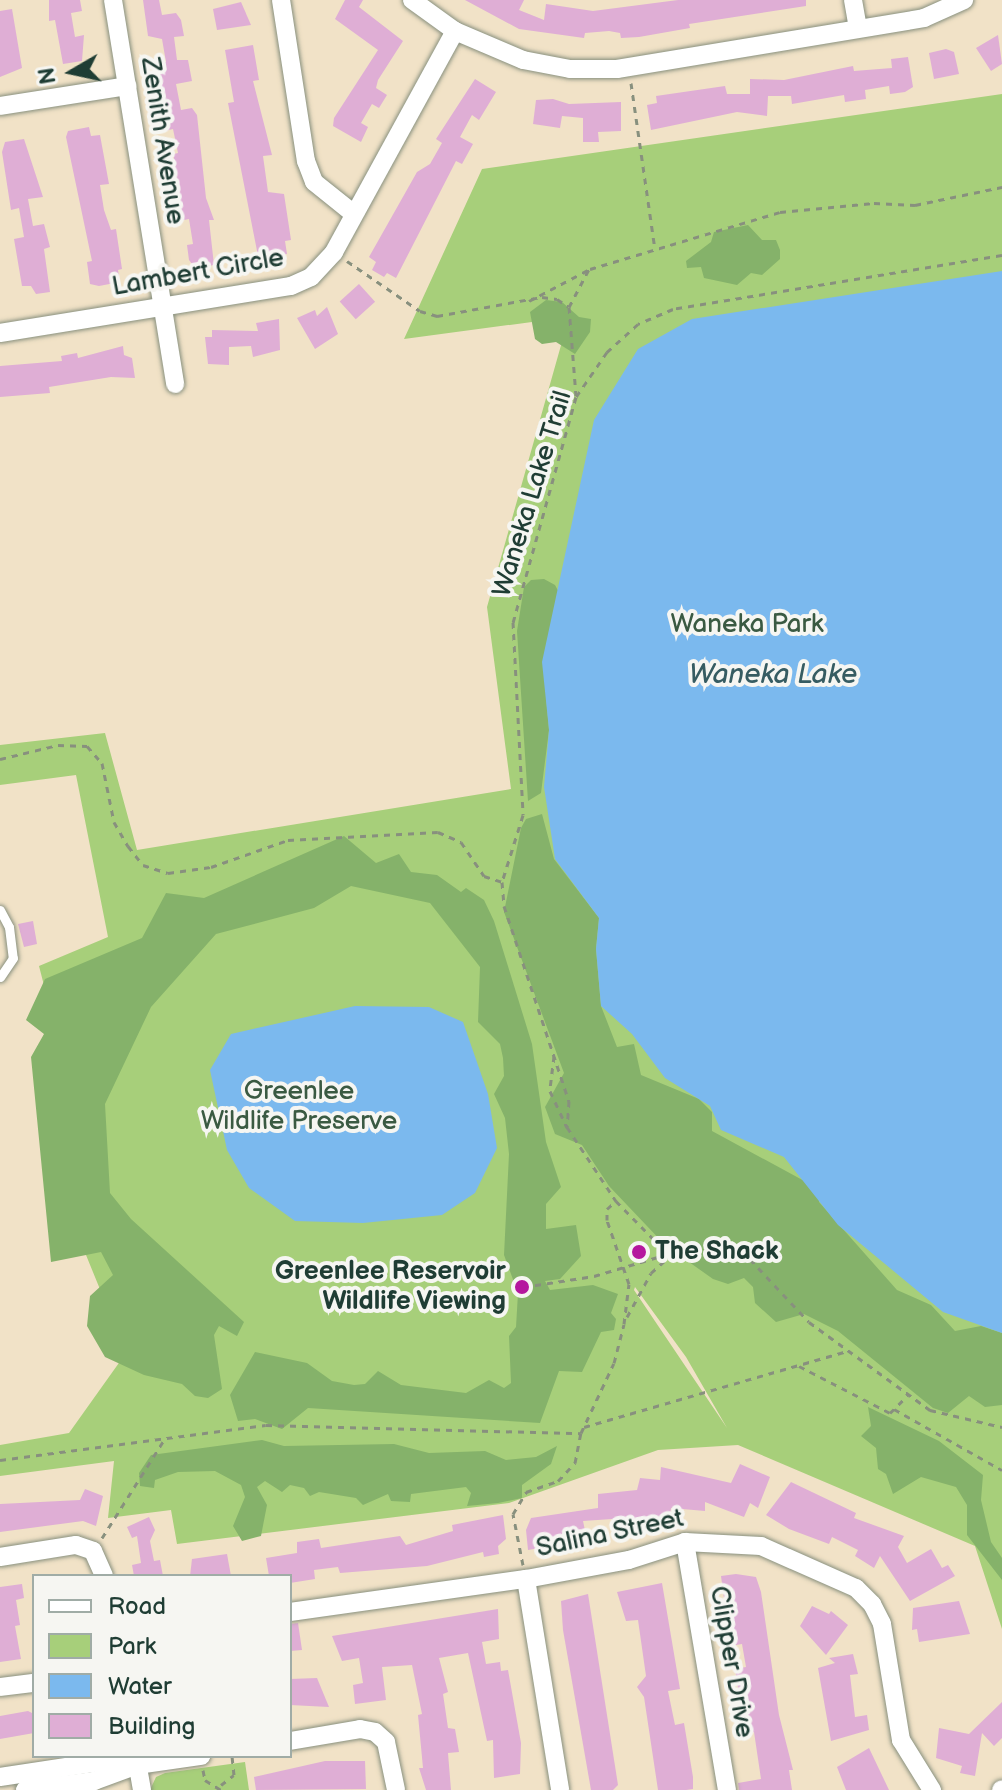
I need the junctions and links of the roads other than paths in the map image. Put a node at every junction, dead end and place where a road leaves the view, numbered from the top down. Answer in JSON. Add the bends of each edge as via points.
{"nodes":[{"id":1,"x":113,"y":0,"type":"edge"},
{"id":2,"x":281,"y":0,"type":"edge"},
{"id":3,"x":412,"y":0,"type":"edge"},
{"id":4,"x":853,"y":0,"type":"edge"},
{"id":5,"x":964,"y":0,"type":"edge"},
{"id":6,"x":858,"y":28,"type":"junction"},
{"id":7,"x":455,"y":31,"type":"junction"},
{"id":8,"x":127,"y":86,"type":"junction"},
{"id":9,"x":0,"y":106,"type":"edge"},
{"id":10,"x":354,"y":214,"type":"junction"},
{"id":11,"x":162,"y":306,"type":"junction"},
{"id":12,"x":0,"y":333,"type":"edge"},
{"id":13,"x":175,"y":384,"type":"dead end"},
{"id":14,"x":0,"y":910,"type":"edge"},
{"id":15,"x":0,"y":977,"type":"edge"},
{"id":16,"x":685,"y":1542,"type":"junction"},
{"id":17,"x":0,"y":1557,"type":"edge"},
{"id":18,"x":103,"y":1574,"type":"edge"},
{"id":19,"x":526,"y":1579,"type":"junction"},
{"id":20,"x":292,"y":1612,"type":"edge"},
{"id":21,"x":32,"y":1683,"type":"edge"},
{"id":22,"x":0,"y":1687,"type":"edge"},
{"id":23,"x":292,"y":1741,"type":"edge"},
{"id":24,"x":168,"y":1758,"type":"edge"},
{"id":25,"x":136,"y":1760,"type":"edge"},
{"id":26,"x":0,"y":1777,"type":"edge"},
{"id":27,"x":25,"y":1790,"type":"edge"},
{"id":28,"x":142,"y":1790,"type":"edge"},
{"id":29,"x":396,"y":1790,"type":"edge"},
{"id":30,"x":560,"y":1790,"type":"edge"},
{"id":31,"x":727,"y":1790,"type":"edge"},
{"id":32,"x":932,"y":1790,"type":"edge"}],
"edges":[{"from":1,"to":8,"type":"street","name":"Zenith Avenue"},
{"from":2,"to":10,"type":"street","via":[[306,161],[314,182]]},
{"from":3,"to":7,"type":"street"},
{"from":4,"to":6,"type":"street"},
{"from":5,"to":6,"type":"street","via":[[924,18]]},
{"from":6,"to":7,"type":"street","via":[[629,67],[570,69],[523,60]]},
{"from":7,"to":10,"type":"street","name":"Lambert Circle"},
{"from":8,"to":9,"type":"street"},
{"from":8,"to":11,"type":"street","name":"Zenith Avenue"},
{"from":10,"to":11,"type":"street","name":"Lambert Circle","via":[[334,252],[311,277],[291,286]]},
{"from":11,"to":12,"type":"street","name":"Lambert Circle"},
{"from":11,"to":13,"type":"street","name":"Zenith Avenue"},
{"from":14,"to":15,"type":"lane","via":[[9,927],[13,958]]},
{"from":16,"to":19,"type":"street","name":"Salina Street","via":[[629,1560]]},
{"from":16,"to":31,"type":"street","name":"Clipper Drive"},
{"from":16,"to":32,"type":"street","name":"Salina Street","via":[[725,1540],[771,1549],[864,1596],[882,1624],[901,1740]]},
{"from":17,"to":18,"type":"street","via":[[76,1545],[91,1550]]},
{"from":19,"to":20,"type":"street","name":"Salina Street"},
{"from":19,"to":30,"type":"street"},
{"from":21,"to":22,"type":"street"},
{"from":23,"to":29,"type":"street","via":[[360,1729],[375,1732],[386,1742]]},
{"from":24,"to":25,"type":"street"},
{"from":25,"to":26,"type":"street"},
{"from":25,"to":27,"type":"street","via":[[94,1781]]},
{"from":25,"to":28,"type":"street"}]}
